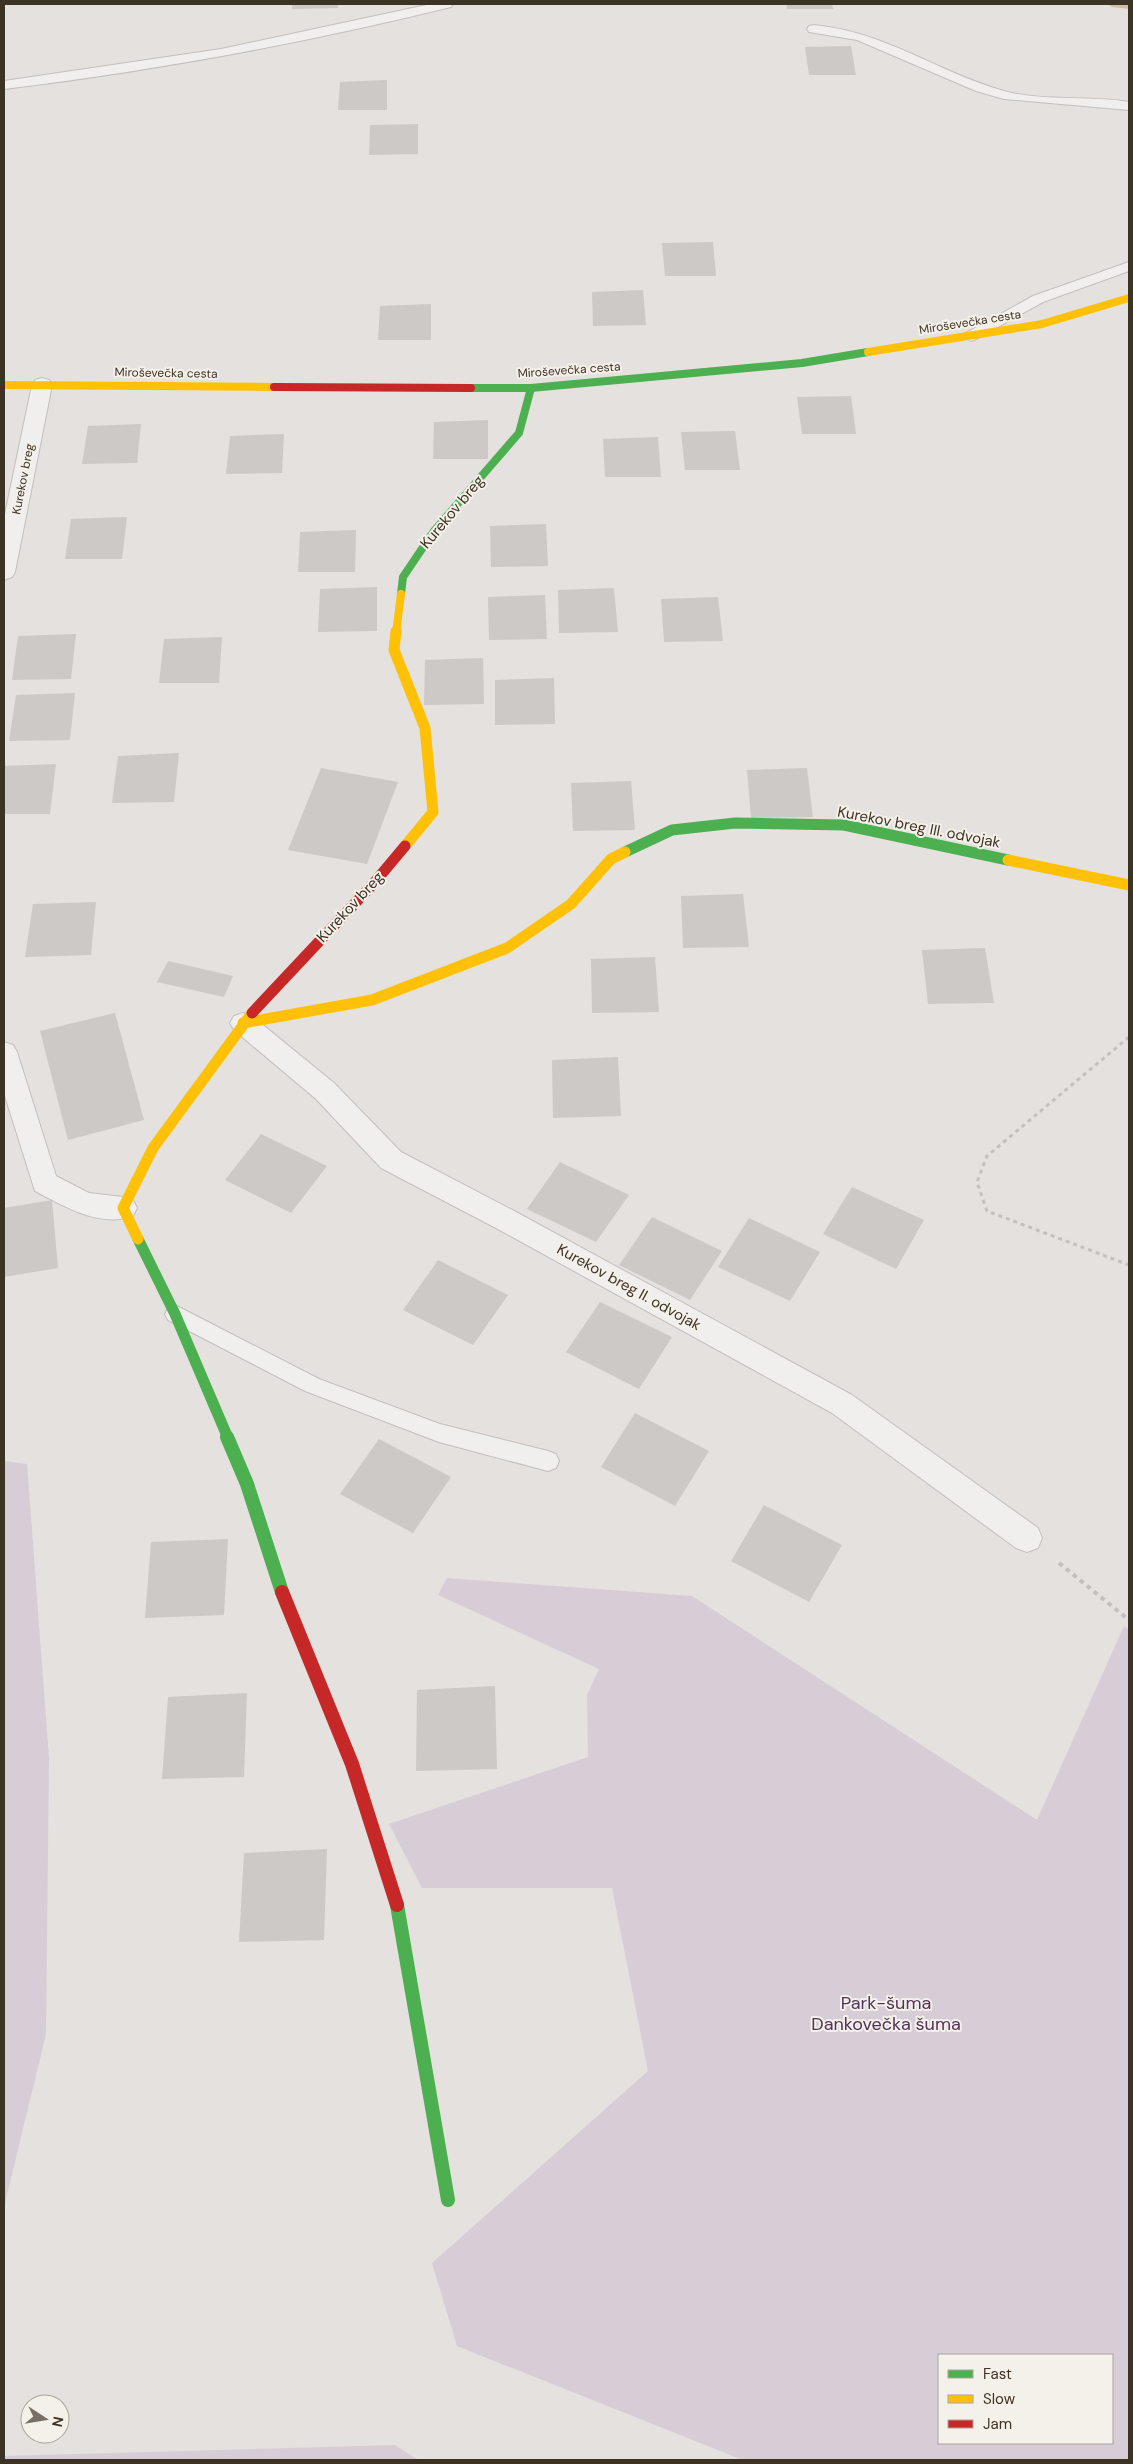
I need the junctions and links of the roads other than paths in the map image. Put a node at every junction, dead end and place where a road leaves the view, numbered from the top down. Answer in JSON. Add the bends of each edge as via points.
{"nodes":[{"id":1,"x":446,"y":4,"type":"edge"},
{"id":2,"x":814,"y":29,"type":"dead end"},
{"id":3,"x":4,"y":85,"type":"edge"},
{"id":4,"x":1129,"y":106,"type":"edge"},
{"id":5,"x":1129,"y":266,"type":"edge"},
{"id":6,"x":1129,"y":298,"type":"edge"},
{"id":7,"x":971,"y":336,"type":"junction"},
{"id":8,"x":4,"y":385,"type":"edge"},
{"id":9,"x":42,"y":385,"type":"junction"},
{"id":10,"x":532,"y":388,"type":"junction"},
{"id":11,"x":4,"y":572,"type":"edge"},
{"id":12,"x":1129,"y":885,"type":"edge"},
{"id":13,"x":243,"y":1024,"type":"junction"},
{"id":14,"x":4,"y":1052,"type":"edge"},
{"id":15,"x":123,"y":1208,"type":"junction"},
{"id":16,"x":175,"y":1314,"type":"junction"},
{"id":17,"x":548,"y":1461,"type":"dead end"},
{"id":18,"x":1027,"y":1538,"type":"road end"},
{"id":19,"x":448,"y":2200,"type":"dead end"}],
"edges":[{"from":1,"to":3,"type":"lane","via":[[221,53]]},
{"from":2,"to":4,"type":"lane","via":[[853,33],[976,86],[1005,95]]},
{"from":5,"to":7,"type":"lane","via":[[1038,299]]},
{"from":6,"to":7,"type":"street","name":"Miroševečka cesta","via":[[1042,324]]},
{"from":7,"to":10,"type":"street","name":"Miroševečka cesta","via":[[802,363]]},
{"from":8,"to":9,"type":"street","name":"Miroševečka cesta"},
{"from":9,"to":10,"type":"street","name":"Miroševečka cesta"},
{"from":9,"to":11,"type":"street","name":"Kurekov breg"},
{"from":10,"to":13,"type":"street","name":"Kurekov breg","via":[[519,433],[434,531],[403,576],[394,650],[425,728],[433,812],[374,883],[290,969]]},
{"from":12,"to":13,"type":"street","name":"Kurekov breg III. odvojak","via":[[844,825],[735,823],[672,830],[611,859],[570,904],[507,948],[372,1000]]},
{"from":13,"to":15,"type":"street","name":"Kurekov breg","via":[[153,1148]]},
{"from":13,"to":18,"type":"street","name":"Kurekov breg II. odvojak","via":[[325,1091],[391,1160],[515,1224],[842,1404]]},
{"from":14,"to":15,"type":"street","via":[[44,1183],[85,1204]]},
{"from":15,"to":16,"type":"street"},
{"from":16,"to":17,"type":"lane","via":[[312,1385],[439,1433]]},
{"from":16,"to":19,"type":"street","via":[[247,1484],[283,1596],[352,1764],[397,1904]]}]}
